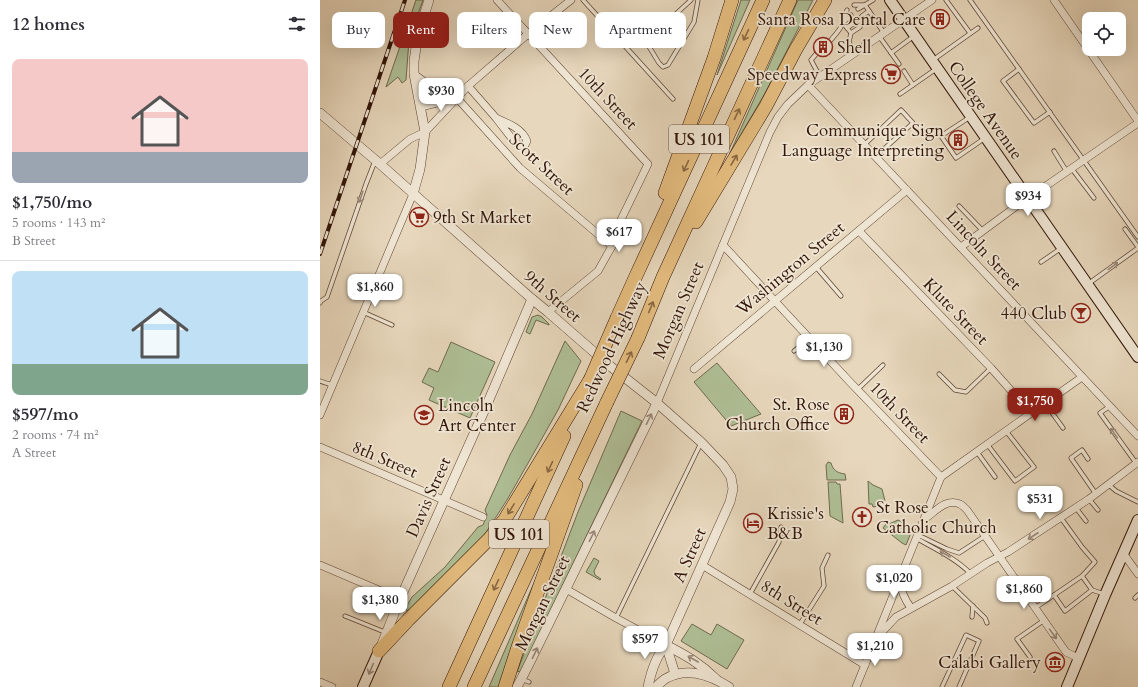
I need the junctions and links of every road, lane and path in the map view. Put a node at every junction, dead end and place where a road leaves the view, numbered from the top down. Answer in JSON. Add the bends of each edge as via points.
{"nodes":[{"id":1,"x":429,"y":0,"type":"edge"},
{"id":2,"x":497,"y":0,"type":"edge"},
{"id":3,"x":571,"y":0,"type":"edge"},
{"id":4,"x":583,"y":0,"type":"edge"},
{"id":5,"x":691,"y":0,"type":"edge"},
{"id":6,"x":698,"y":0,"type":"edge"},
{"id":7,"x":732,"y":0,"type":"edge"},
{"id":8,"x":763,"y":0,"type":"edge"},
{"id":9,"x":790,"y":0,"type":"edge"},
{"id":10,"x":825,"y":0,"type":"edge"},
{"id":11,"x":872,"y":0,"type":"edge"},
{"id":12,"x":890,"y":0,"type":"edge"},
{"id":13,"x":932,"y":0,"type":"edge"},
{"id":14,"x":946,"y":0,"type":"edge"},
{"id":15,"x":970,"y":0,"type":"edge"},
{"id":16,"x":1054,"y":0,"type":"edge"},
{"id":17,"x":854,"y":5,"type":"dead end"},
{"id":18,"x":865,"y":5,"type":"junction"},
{"id":19,"x":858,"y":9,"type":"dead end"},
{"id":20,"x":848,"y":10,"type":"dead end"},
{"id":21,"x":869,"y":11,"type":"junction"},
{"id":22,"x":851,"y":15,"type":"dead end"},
{"id":23,"x":862,"y":16,"type":"dead end"},
{"id":24,"x":873,"y":17,"type":"junction"},
{"id":25,"x":904,"y":19,"type":"junction"},
{"id":26,"x":856,"y":22,"type":"dead end"},
{"id":27,"x":867,"y":22,"type":"dead end"},
{"id":28,"x":844,"y":23,"type":"junction"},
{"id":29,"x":860,"y":27,"type":"dead end"},
{"id":30,"x":847,"y":28,"type":"junction"},
{"id":31,"x":978,"y":28,"type":"dead end"},
{"id":32,"x":851,"y":33,"type":"junction"},
{"id":33,"x":528,"y":34,"type":"junction"},
{"id":34,"x":970,"y":34,"type":"junction"},
{"id":35,"x":881,"y":35,"type":"junction"},
{"id":36,"x":915,"y":36,"type":"junction"},
{"id":37,"x":829,"y":42,"type":"dead end"},
{"id":38,"x":817,"y":53,"type":"dead end"},
{"id":39,"x":854,"y":53,"type":"junction"},
{"id":40,"x":891,"y":53,"type":"junction"},
{"id":41,"x":899,"y":64,"type":"dead end"},
{"id":42,"x":934,"y":64,"type":"junction"},
{"id":43,"x":1019,"y":69,"type":"junction"},
{"id":44,"x":904,"y":71,"type":"dead end"},
{"id":45,"x":414,"y":74,"type":"junction"},
{"id":46,"x":820,"y":77,"type":"junction"},
{"id":47,"x":808,"y":85,"type":"junction"},
{"id":48,"x":913,"y":85,"type":"junction"},
{"id":49,"x":468,"y":86,"type":"junction"},
{"id":50,"x":900,"y":94,"type":"dead end"},
{"id":51,"x":457,"y":98,"type":"junction"},
{"id":52,"x":673,"y":99,"type":"dead end"},
{"id":53,"x":421,"y":107,"type":"junction"},
{"id":54,"x":1050,"y":112,"type":"junction"},
{"id":55,"x":320,"y":113,"type":"edge"},
{"id":56,"x":971,"y":116,"type":"junction"},
{"id":57,"x":496,"y":118,"type":"dead end"},
{"id":58,"x":1138,"y":122,"type":"edge"},
{"id":59,"x":425,"y":132,"type":"junction"},
{"id":60,"x":986,"y":138,"type":"junction"},
{"id":61,"x":864,"y":145,"type":"junction"},
{"id":62,"x":1054,"y":151,"type":"dead end"},
{"id":63,"x":875,"y":157,"type":"junction"},
{"id":64,"x":1085,"y":161,"type":"junction"},
{"id":65,"x":378,"y":162,"type":"junction"},
{"id":66,"x":1070,"y":170,"type":"junction"},
{"id":67,"x":906,"y":190,"type":"junction"},
{"id":68,"x":413,"y":194,"type":"junction"},
{"id":69,"x":1028,"y":198,"type":"junction"},
{"id":70,"x":1094,"y":198,"type":"dead end"},
{"id":71,"x":959,"y":206,"type":"dead end"},
{"id":72,"x":1124,"y":229,"type":"dead end"},
{"id":73,"x":859,"y":231,"type":"junction"},
{"id":74,"x":983,"y":231,"type":"junction"},
{"id":75,"x":1138,"y":237,"type":"edge"},
{"id":76,"x":723,"y":245,"type":"junction"},
{"id":77,"x":612,"y":246,"type":"junction"},
{"id":78,"x":961,"y":247,"type":"junction"},
{"id":79,"x":1061,"y":248,"type":"junction"},
{"id":80,"x":1138,"y":248,"type":"edge"},
{"id":81,"x":1041,"y":262,"type":"dead end"},
{"id":82,"x":816,"y":267,"type":"junction"},
{"id":83,"x":663,"y":277,"type":"junction"},
{"id":84,"x":635,"y":278,"type":"junction"},
{"id":85,"x":1088,"y":285,"type":"junction"},
{"id":86,"x":841,"y":296,"type":"dead end"},
{"id":87,"x":532,"y":299,"type":"junction"},
{"id":88,"x":774,"y":302,"type":"junction"},
{"id":89,"x":320,"y":303,"type":"edge"},
{"id":90,"x":363,"y":312,"type":"junction"},
{"id":91,"x":548,"y":312,"type":"junction"},
{"id":92,"x":392,"y":326,"type":"dead end"},
{"id":93,"x":809,"y":338,"type":"junction"},
{"id":94,"x":794,"y":351,"type":"dead end"},
{"id":95,"x":1138,"y":357,"type":"edge"},
{"id":96,"x":883,"y":366,"type":"dead end"},
{"id":97,"x":991,"y":368,"type":"junction"},
{"id":98,"x":694,"y":370,"type":"dead end"},
{"id":99,"x":939,"y":374,"type":"dead end"},
{"id":100,"x":1082,"y":377,"type":"junction"},
{"id":101,"x":590,"y":380,"type":"junction"},
{"id":102,"x":320,"y":381,"type":"edge"},
{"id":103,"x":332,"y":386,"type":"junction"},
{"id":104,"x":857,"y":390,"type":"junction"},
{"id":105,"x":607,"y":402,"type":"junction"},
{"id":106,"x":657,"y":403,"type":"junction"},
{"id":107,"x":1045,"y":403,"type":"junction"},
{"id":108,"x":1110,"y":406,"type":"junction"},
{"id":109,"x":1031,"y":413,"type":"junction"},
{"id":110,"x":320,"y":415,"type":"edge"},
{"id":111,"x":1063,"y":428,"type":"dead end"},
{"id":112,"x":1006,"y":431,"type":"junction"},
{"id":113,"x":1138,"y":436,"type":"edge"},
{"id":114,"x":701,"y":442,"type":"junction"},
{"id":115,"x":987,"y":444,"type":"junction"},
{"id":116,"x":320,"y":448,"type":"edge"},
{"id":117,"x":977,"y":452,"type":"junction"},
{"id":118,"x":1088,"y":459,"type":"dead end"},
{"id":119,"x":1137,"y":463,"type":"edge"},
{"id":120,"x":731,"y":477,"type":"joint"},
{"id":121,"x":941,"y":477,"type":"junction"},
{"id":122,"x":994,"y":477,"type":"dead end"},
{"id":123,"x":1109,"y":485,"type":"junction"},
{"id":124,"x":1096,"y":494,"type":"junction"},
{"id":125,"x":1089,"y":499,"type":"junction"},
{"id":126,"x":444,"y":500,"type":"junction"},
{"id":127,"x":1138,"y":502,"type":"edge"},
{"id":128,"x":1076,"y":508,"type":"junction"},
{"id":129,"x":1098,"y":510,"type":"dead end"},
{"id":130,"x":483,"y":516,"type":"dead end"},
{"id":131,"x":1061,"y":518,"type":"junction"},
{"id":132,"x":925,"y":520,"type":"junction"},
{"id":133,"x":1138,"y":520,"type":"edge"},
{"id":134,"x":1086,"y":521,"type":"dead end"},
{"id":135,"x":781,"y":527,"type":"dead end"},
{"id":136,"x":985,"y":536,"type":"junction"},
{"id":137,"x":917,"y":537,"type":"junction"},
{"id":138,"x":1123,"y":553,"type":"junction"},
{"id":139,"x":828,"y":555,"type":"dead end"},
{"id":140,"x":999,"y":556,"type":"junction"},
{"id":141,"x":320,"y":565,"type":"edge"},
{"id":142,"x":702,"y":565,"type":"junction"},
{"id":143,"x":971,"y":574,"type":"junction"},
{"id":144,"x":1138,"y":574,"type":"edge"},
{"id":145,"x":1082,"y":576,"type":"junction"},
{"id":146,"x":900,"y":580,"type":"junction"},
{"id":147,"x":952,"y":586,"type":"junction"},
{"id":148,"x":566,"y":589,"type":"junction"},
{"id":149,"x":1092,"y":590,"type":"junction"},
{"id":150,"x":750,"y":594,"type":"junction"},
{"id":151,"x":1054,"y":595,"type":"junction"},
{"id":152,"x":1105,"y":595,"type":"junction"},
{"id":153,"x":400,"y":599,"type":"junction"},
{"id":154,"x":973,"y":606,"type":"junction"},
{"id":155,"x":911,"y":608,"type":"junction"},
{"id":156,"x":1035,"y":608,"type":"junction"},
{"id":157,"x":345,"y":616,"type":"dead end"},
{"id":158,"x":972,"y":617,"type":"dead end"},
{"id":159,"x":616,"y":618,"type":"junction"},
{"id":160,"x":1043,"y":621,"type":"junction"},
{"id":161,"x":986,"y":623,"type":"dead end"},
{"id":162,"x":800,"y":624,"type":"junction"},
{"id":163,"x":390,"y":634,"type":"junction"},
{"id":164,"x":876,"y":640,"type":"junction"},
{"id":165,"x":666,"y":645,"type":"junction"},
{"id":166,"x":379,"y":651,"type":"joint"},
{"id":167,"x":1030,"y":657,"type":"dead end"},
{"id":168,"x":1078,"y":658,"type":"junction"},
{"id":169,"x":865,"y":665,"type":"junction"},
{"id":170,"x":675,"y":674,"type":"junction"},
{"id":171,"x":716,"y":679,"type":"junction"},
{"id":172,"x":320,"y":682,"type":"edge"},
{"id":173,"x":522,"y":683,"type":"edge"},
{"id":174,"x":332,"y":687,"type":"edge"},
{"id":175,"x":364,"y":687,"type":"edge"},
{"id":176,"x":449,"y":687,"type":"edge"},
{"id":177,"x":474,"y":687,"type":"edge"},
{"id":178,"x":505,"y":687,"type":"edge"},
{"id":179,"x":648,"y":687,"type":"edge"},
{"id":180,"x":656,"y":687,"type":"edge"},
{"id":181,"x":729,"y":687,"type":"edge"},
{"id":182,"x":856,"y":687,"type":"edge"},
{"id":183,"x":943,"y":687,"type":"edge"},
{"id":184,"x":959,"y":687,"type":"edge"},
{"id":185,"x":1067,"y":687,"type":"edge"}],
"edges":[{"from":1,"to":45,"type":"street","via":[[418,34]]},
{"from":2,"to":33,"type":"street","name":"10th Street"},
{"from":3,"to":33,"type":"street"},
{"from":4,"to":52,"type":"lane"},
{"from":5,"to":6,"type":"lane","via":[[646,36],[645,40],[663,66],[668,65],[694,22]]},
{"from":7,"to":84,"type":"highway"},
{"from":8,"to":84,"type":"highway","name":"Redwood Highway","number":"US 101","one_way":true},
{"from":83,"to":9,"type":"highway","name":"Redwood Highway","number":"US 101","one_way":true},
{"from":83,"to":10,"type":"highway","one_way":true,"via":[[766,106]]},
{"from":11,"to":18,"type":"lane"},
{"from":12,"to":25,"type":"main road","name":"College Avenue"},
{"from":13,"to":25,"type":"street","name":"Morgan Street"},
{"from":14,"to":34,"type":"lane"},
{"from":15,"to":43,"type":"lane"},
{"from":16,"to":58,"type":"street"},
{"from":17,"to":18,"type":"lane"},
{"from":18,"to":19,"type":"lane"},
{"from":18,"to":21,"type":"lane"},
{"from":20,"to":28,"type":"lane"},
{"from":21,"to":23,"type":"lane"},
{"from":21,"to":24,"type":"lane"},
{"from":22,"to":28,"type":"lane"},
{"from":24,"to":27,"type":"lane"},
{"from":24,"to":35,"type":"lane"},
{"from":25,"to":35,"type":"street","name":"Morgan Street"},
{"from":25,"to":36,"type":"main road","name":"College Avenue"},
{"from":26,"to":30,"type":"lane"},
{"from":28,"to":30,"type":"lane"},
{"from":28,"to":37,"type":"lane"},
{"from":29,"to":32,"type":"lane"},
{"from":30,"to":32,"type":"lane"},
{"from":31,"to":34,"type":"lane"},
{"from":32,"to":39,"type":"lane","via":[[848,42]]},
{"from":33,"to":49,"type":"street"},
{"from":33,"to":77,"type":"street","name":"10th Street","via":[[648,164],[617,228]]},
{"from":34,"to":42,"type":"lane"},
{"from":35,"to":39,"type":"street","name":"Morgan Street"},
{"from":35,"to":40,"type":"lane"},
{"from":36,"to":40,"type":"lane"},
{"from":36,"to":42,"type":"main road","name":"College Avenue"},
{"from":38,"to":46,"type":"lane","via":[[811,60]]},
{"from":39,"to":46,"type":"street","name":"Morgan Street"},
{"from":40,"to":41,"type":"lane"},
{"from":42,"to":48,"type":"lane"},
{"from":42,"to":56,"type":"main road","name":"College Avenue"},
{"from":43,"to":54,"type":"lane"},
{"from":43,"to":54,"type":"lane","via":[[1003,81],[1034,123]]},
{"from":44,"to":48,"type":"lane"},
{"from":45,"to":51,"type":"street","via":[[436,90]]},
{"from":45,"to":53,"type":"street"},
{"from":46,"to":47,"type":"street","name":"Morgan Street"},
{"from":47,"to":61,"type":"street","name":"Lincoln Street"},
{"from":47,"to":76,"type":"street","name":"Morgan Street","via":[[781,112],[770,132]]},
{"from":48,"to":50,"type":"lane"},
{"from":49,"to":51,"type":"street"},
{"from":49,"to":57,"type":"street"},
{"from":51,"to":53,"type":"street"},
{"from":51,"to":59,"type":"street"},
{"from":51,"to":77,"type":"street","name":"Scott Street","via":[[520,168]]},
{"from":53,"to":59,"type":"street"},
{"from":54,"to":64,"type":"lane"},
{"from":55,"to":65,"type":"street","name":"9th Street"},
{"from":56,"to":60,"type":"main road","name":"College Avenue"},
{"from":56,"to":60,"type":"lane","via":[[941,136],[956,158]]},
{"from":58,"to":64,"type":"street"},
{"from":59,"to":65,"type":"street","via":[[410,139]]},
{"from":59,"to":68,"type":"street","via":[[420,169]]},
{"from":60,"to":69,"type":"main road","name":"College Avenue"},
{"from":61,"to":63,"type":"street","name":"Lincoln Street"},
{"from":61,"to":63,"type":"lane","via":[[901,110],[913,123]]},
{"from":62,"to":66,"type":"lane"},
{"from":63,"to":67,"type":"street","name":"Lincoln Street"},
{"from":64,"to":66,"type":"street"},
{"from":64,"to":75,"type":"lane"},
{"from":65,"to":68,"type":"street","name":"9th Street"},
{"from":65,"to":89,"type":"lane","one_way":true,"via":[[366,184],[327,297]]},
{"from":66,"to":69,"type":"street"},
{"from":66,"to":70,"type":"lane"},
{"from":67,"to":73,"type":"street","name":"Washington Street"},
{"from":67,"to":78,"type":"street","name":"Lincoln Street"},
{"from":68,"to":87,"type":"street","name":"9th Street"},
{"from":68,"to":90,"type":"street"},
{"from":69,"to":74,"type":"street"},
{"from":69,"to":79,"type":"main road","name":"College Avenue"},
{"from":71,"to":74,"type":"lane"},
{"from":72,"to":80,"type":"lane"},
{"from":73,"to":82,"type":"street","name":"Washington Street"},
{"from":73,"to":97,"type":"street","name":"Klute Street"},
{"from":74,"to":78,"type":"street"},
{"from":76,"to":88,"type":"street","name":"10th Street"},
{"from":76,"to":106,"type":"street","name":"Morgan Street"},
{"from":77,"to":91,"type":"street","via":[[598,271]]},
{"from":78,"to":100,"type":"street","name":"Lincoln Street"},
{"from":79,"to":81,"type":"lane"},
{"from":79,"to":85,"type":"main road","name":"College Avenue"},
{"from":85,"to":80,"type":"lane","one_way":true},
{"from":82,"to":86,"type":"lane"},
{"from":82,"to":88,"type":"street","name":"Washington Street"},
{"from":105,"to":83,"type":"highway","name":"Redwood Highway","number":"US 101","one_way":true,"bridge":true,"via":[[638,338]]},
{"from":84,"to":101,"type":"highway","name":"Redwood Highway","number":"US 101","bridge":true},
{"from":85,"to":95,"type":"main road","name":"College Avenue"},
{"from":87,"to":91,"type":"street","name":"9th Street"},
{"from":87,"to":126,"type":"street","name":"Davis Street","via":[[487,410]]},
{"from":88,"to":93,"type":"street","name":"10th Street"},
{"from":88,"to":98,"type":"street","name":"Washington Street"},
{"from":90,"to":92,"type":"lane"},
{"from":90,"to":103,"type":"street"},
{"from":91,"to":106,"type":"street","name":"9th Street"},
{"from":93,"to":94,"type":"lane"},
{"from":93,"to":104,"type":"street","name":"10th Street","via":[[846,383]]},
{"from":96,"to":104,"type":"lane"},
{"from":97,"to":99,"type":"lane","via":[[966,392],[955,390]]},
{"from":97,"to":109,"type":"street","name":"Klute Street"},
{"from":100,"to":107,"type":"street"},
{"from":100,"to":108,"type":"street","name":"Lincoln Street"},
{"from":101,"to":163,"type":"highway","one_way":true,"via":[[505,519],[490,538],[408,620]]},
{"from":101,"to":176,"type":"highway","name":"Redwood Highway","number":"US 101","one_way":true},
{"from":102,"to":103,"type":"lane"},
{"from":103,"to":110,"type":"street"},
{"from":104,"to":121,"type":"street","name":"10th Street"},
{"from":105,"to":177,"type":"highway","name":"Redwood Highway","number":"US 101"},
{"from":105,"to":178,"type":"highway","via":[[518,644]]},
{"from":106,"to":114,"type":"street","name":"9th Street"},
{"from":148,"to":106,"type":"street","name":"Morgan Street","one_way":true},
{"from":107,"to":109,"type":"street"},
{"from":107,"to":111,"type":"lane"},
{"from":108,"to":113,"type":"street","name":"Lincoln Street"},
{"from":119,"to":108,"type":"lane","one_way":true,"via":[[1100,413]]},
{"from":109,"to":112,"type":"street"},
{"from":112,"to":115,"type":"street"},
{"from":112,"to":115,"type":"lane","via":[[1034,467],[1015,481]]},
{"from":114,"to":120,"type":"street","name":"9th Street","via":[[724,465]]},
{"from":114,"to":159,"type":"lane"},
{"from":115,"to":117,"type":"street"},
{"from":116,"to":126,"type":"street","name":"8th Street"},
{"from":117,"to":121,"type":"street"},
{"from":117,"to":122,"type":"lane"},
{"from":118,"to":124,"type":"lane","via":[[1082,450],[1071,458]]},
{"from":119,"to":123,"type":"street"},
{"from":120,"to":142,"type":"street","name":"A Street","via":[[733,489],[730,502]]},
{"from":121,"to":132,"type":"street"},
{"from":123,"to":124,"type":"street"},
{"from":123,"to":127,"type":"lane"},
{"from":124,"to":125,"type":"street"},
{"from":125,"to":128,"type":"street"},
{"from":125,"to":129,"type":"lane"},
{"from":126,"to":130,"type":"street","name":"8th Street"},
{"from":126,"to":153,"type":"street","name":"Davis Street"},
{"from":128,"to":131,"type":"street"},
{"from":128,"to":134,"type":"lane"},
{"from":131,"to":140,"type":"street","one_way":true},
{"from":131,"to":145,"type":"lane","via":[[1096,562]]},
{"from":132,"to":136,"type":"street","via":[[939,506],[952,502],[960,504]]},
{"from":132,"to":137,"type":"street"},
{"from":133,"to":138,"type":"main road"},
{"from":135,"to":150,"type":"lane","via":[[779,542]]},
{"from":136,"to":137,"type":"lane","via":[[959,553]]},
{"from":136,"to":140,"type":"street"},
{"from":143,"to":137,"type":"lane","one_way":true,"via":[[962,565]]},
{"from":137,"to":146,"type":"street"},
{"from":138,"to":144,"type":"street"},
{"from":138,"to":152,"type":"main road"},
{"from":139,"to":162,"type":"lane","via":[[822,568],[824,586]]},
{"from":140,"to":143,"type":"street"},
{"from":140,"to":156,"type":"street"},
{"from":141,"to":153,"type":"street"},
{"from":142,"to":150,"type":"street","name":"8th Street"},
{"from":142,"to":165,"type":"street","name":"A Street"},
{"from":143,"to":147,"type":"street"},
{"from":145,"to":149,"type":"lane"},
{"from":145,"to":151,"type":"lane"},
{"from":146,"to":155,"type":"street","via":[[906,602]]},
{"from":146,"to":164,"type":"street"},
{"from":147,"to":154,"type":"lane"},
{"from":147,"to":155,"type":"street"},
{"from":148,"to":159,"type":"street"},
{"from":173,"to":148,"type":"street","name":"Morgan Street","one_way":true},
{"from":149,"to":151,"type":"lane","via":[[1065,611]]},
{"from":149,"to":152,"type":"lane"},
{"from":150,"to":162,"type":"street","name":"8th Street"},
{"from":151,"to":156,"type":"lane"},
{"from":152,"to":168,"type":"main road"},
{"from":153,"to":163,"type":"street","name":"Davis Street"},
{"from":154,"to":158,"type":"lane"},
{"from":154,"to":161,"type":"lane","via":[[985,618]]},
{"from":155,"to":164,"type":"street","via":[[896,617]]},
{"from":156,"to":160,"type":"street"},
{"from":157,"to":163,"type":"lane"},
{"from":159,"to":165,"type":"street"},
{"from":160,"to":167,"type":"lane","via":[[1018,639]]},
{"from":160,"to":168,"type":"street","one_way":true,"via":[[1066,652]]},
{"from":162,"to":169,"type":"street","name":"8th Street"},
{"from":163,"to":166,"type":"highway"},
{"from":164,"to":169,"type":"street"},
{"from":165,"to":170,"type":"street"},
{"from":171,"to":165,"type":"street","one_way":true,"via":[[698,662]]},
{"from":165,"to":179,"type":"street","name":"A Street","via":[[656,662]]},
{"from":166,"to":175,"type":"main road","one_way":true},
{"from":168,"to":185,"type":"main road"},
{"from":169,"to":182,"type":"street"},
{"from":170,"to":171,"type":"street","via":[[696,673]]},
{"from":170,"to":180,"type":"street","via":[[664,679]]},
{"from":171,"to":181,"type":"street"},
{"from":172,"to":174,"type":"street"},
{"from":183,"to":184,"type":"lane","via":[[966,635],[979,641]]}]}
